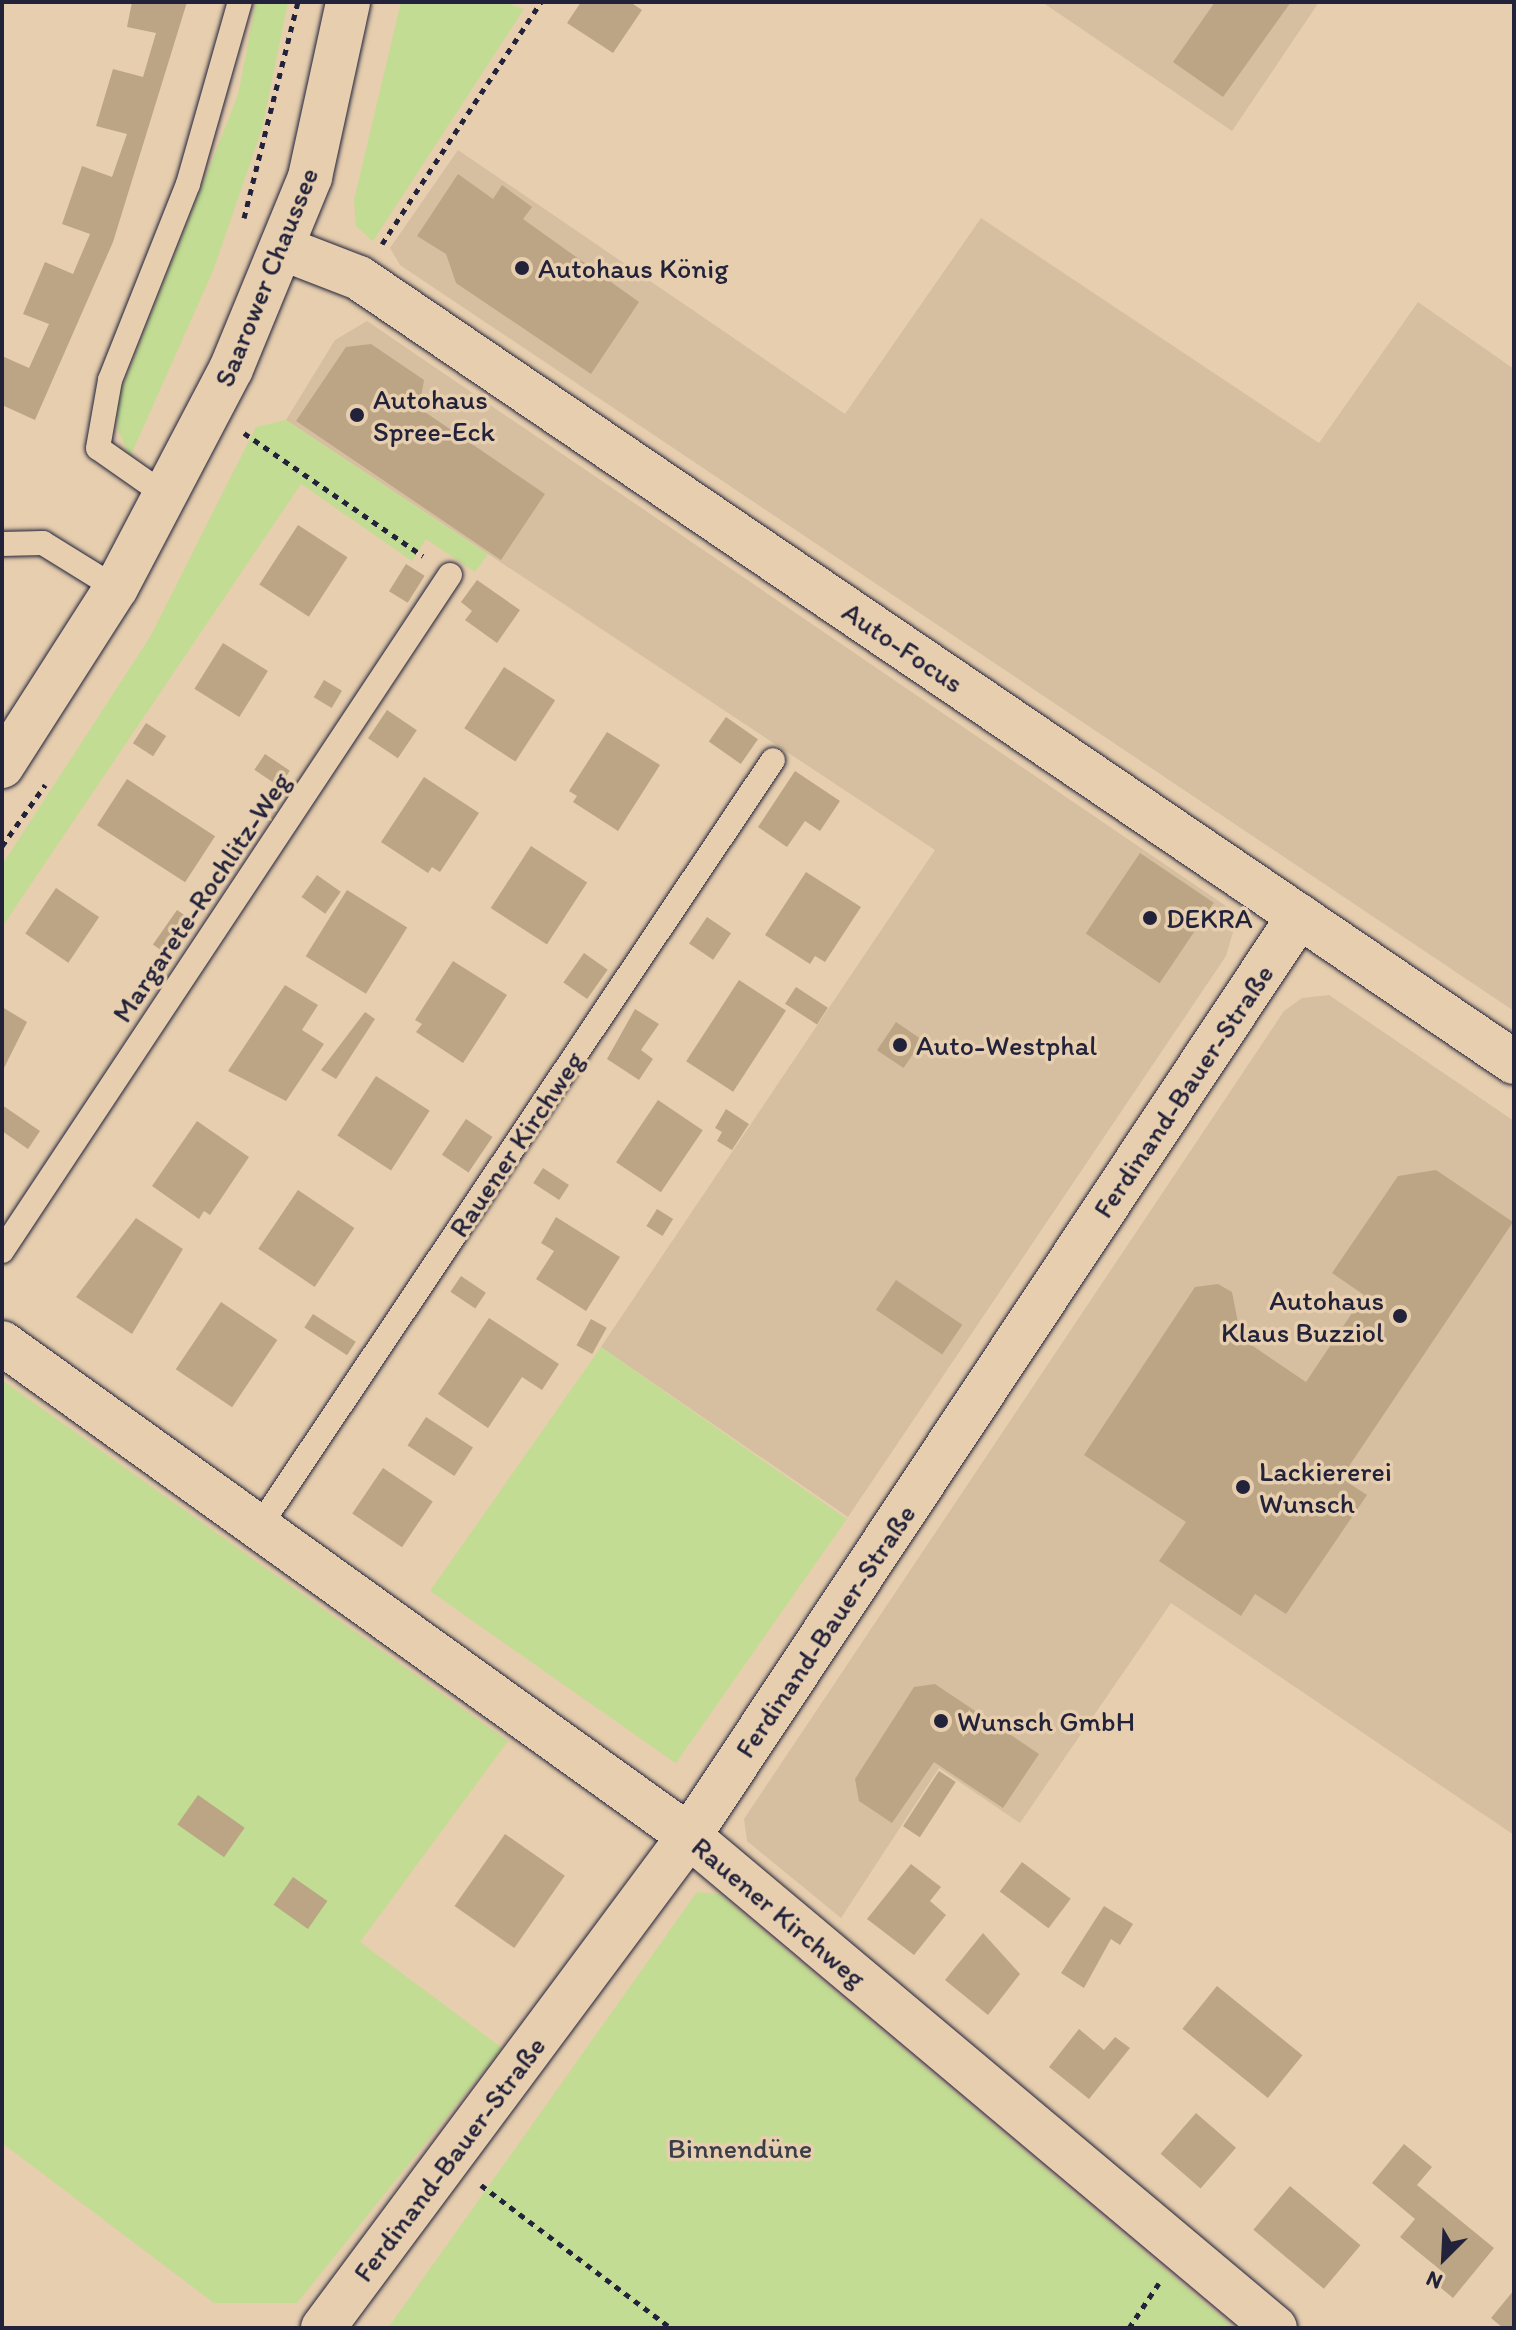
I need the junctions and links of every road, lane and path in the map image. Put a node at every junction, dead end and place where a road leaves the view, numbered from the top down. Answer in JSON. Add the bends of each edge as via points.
{"nodes":[{"id":1,"x":240,"y":2,"type":"edge"},
{"id":2,"x":298,"y":2,"type":"edge"},
{"id":3,"x":348,"y":2,"type":"edge"},
{"id":4,"x":541,"y":2,"type":"edge"},
{"id":5,"x":240,"y":231,"type":"dead end"},
{"id":6,"x":284,"y":249,"type":"junction"},
{"id":7,"x":359,"y":278,"type":"junction"},
{"id":8,"x":243,"y":432,"type":"dead end"},
{"id":9,"x":168,"y":497,"type":"junction"},
{"id":10,"x":2,"y":544,"type":"edge"},
{"id":11,"x":450,"y":575,"type":"joint"},
{"id":12,"x":116,"y":588,"type":"junction"},
{"id":13,"x":773,"y":760,"type":"dead end"},
{"id":14,"x":2,"y":766,"type":"edge"},
{"id":15,"x":1299,"y":916,"type":"junction"},
{"id":16,"x":1514,"y":1062,"type":"edge"},
{"id":17,"x":2,"y":1251,"type":"edge"},
{"id":18,"x":2,"y":1343,"type":"edge"},
{"id":19,"x":259,"y":1527,"type":"junction"},
{"id":20,"x":689,"y":1836,"type":"junction"},
{"id":21,"x":448,"y":2160,"type":"junction"},
{"id":22,"x":1181,"y":2248,"type":"junction"},
{"id":23,"x":668,"y":2326,"type":"edge"},
{"id":24,"x":323,"y":2328,"type":"edge"},
{"id":25,"x":1129,"y":2328,"type":"edge"},
{"id":26,"x":1275,"y":2328,"type":"edge"}],
"edges":[{"from":1,"to":9,"type":"lane","via":[[188,184],[110,380],[98,448]]},
{"from":2,"to":5,"type":"path"},
{"from":3,"to":6,"type":"street","name":"Saarower Chaussee","via":[[310,177]]},
{"from":4,"to":7,"type":"path"},
{"from":6,"to":7,"type":"street","name":"Auto-Focus"},
{"from":6,"to":9,"type":"street","name":"Saarower Chaussee"},
{"from":7,"to":15,"type":"street","name":"Auto-Focus"},
{"from":8,"to":11,"type":"path"},
{"from":9,"to":12,"type":"street","name":"Saarower Chaussee"},
{"from":10,"to":12,"type":"lane","via":[[43,543]]},
{"from":11,"to":17,"type":"lane","name":"Margarete-Rochlitz-Weg"},
{"from":12,"to":14,"type":"street","name":"Saarower Chaussee"},
{"from":13,"to":19,"type":"lane","name":"Rauener Kirchweg"},
{"from":15,"to":16,"type":"street","name":"Auto-Focus"},
{"from":15,"to":20,"type":"street","name":"Ferdinand-Bauer-Straße"},
{"from":18,"to":19,"type":"street","name":"Rauener Kirchweg"},
{"from":19,"to":20,"type":"street","name":"Rauener Kirchweg"},
{"from":20,"to":21,"type":"street","name":"Ferdinand-Bauer-Straße"},
{"from":20,"to":22,"type":"street","name":"Rauener Kirchweg"},
{"from":21,"to":23,"type":"path"},
{"from":21,"to":24,"type":"street","name":"Ferdinand-Bauer-Straße"},
{"from":22,"to":25,"type":"path"},
{"from":22,"to":26,"type":"street","name":"Rauener Kirchweg"}]}
